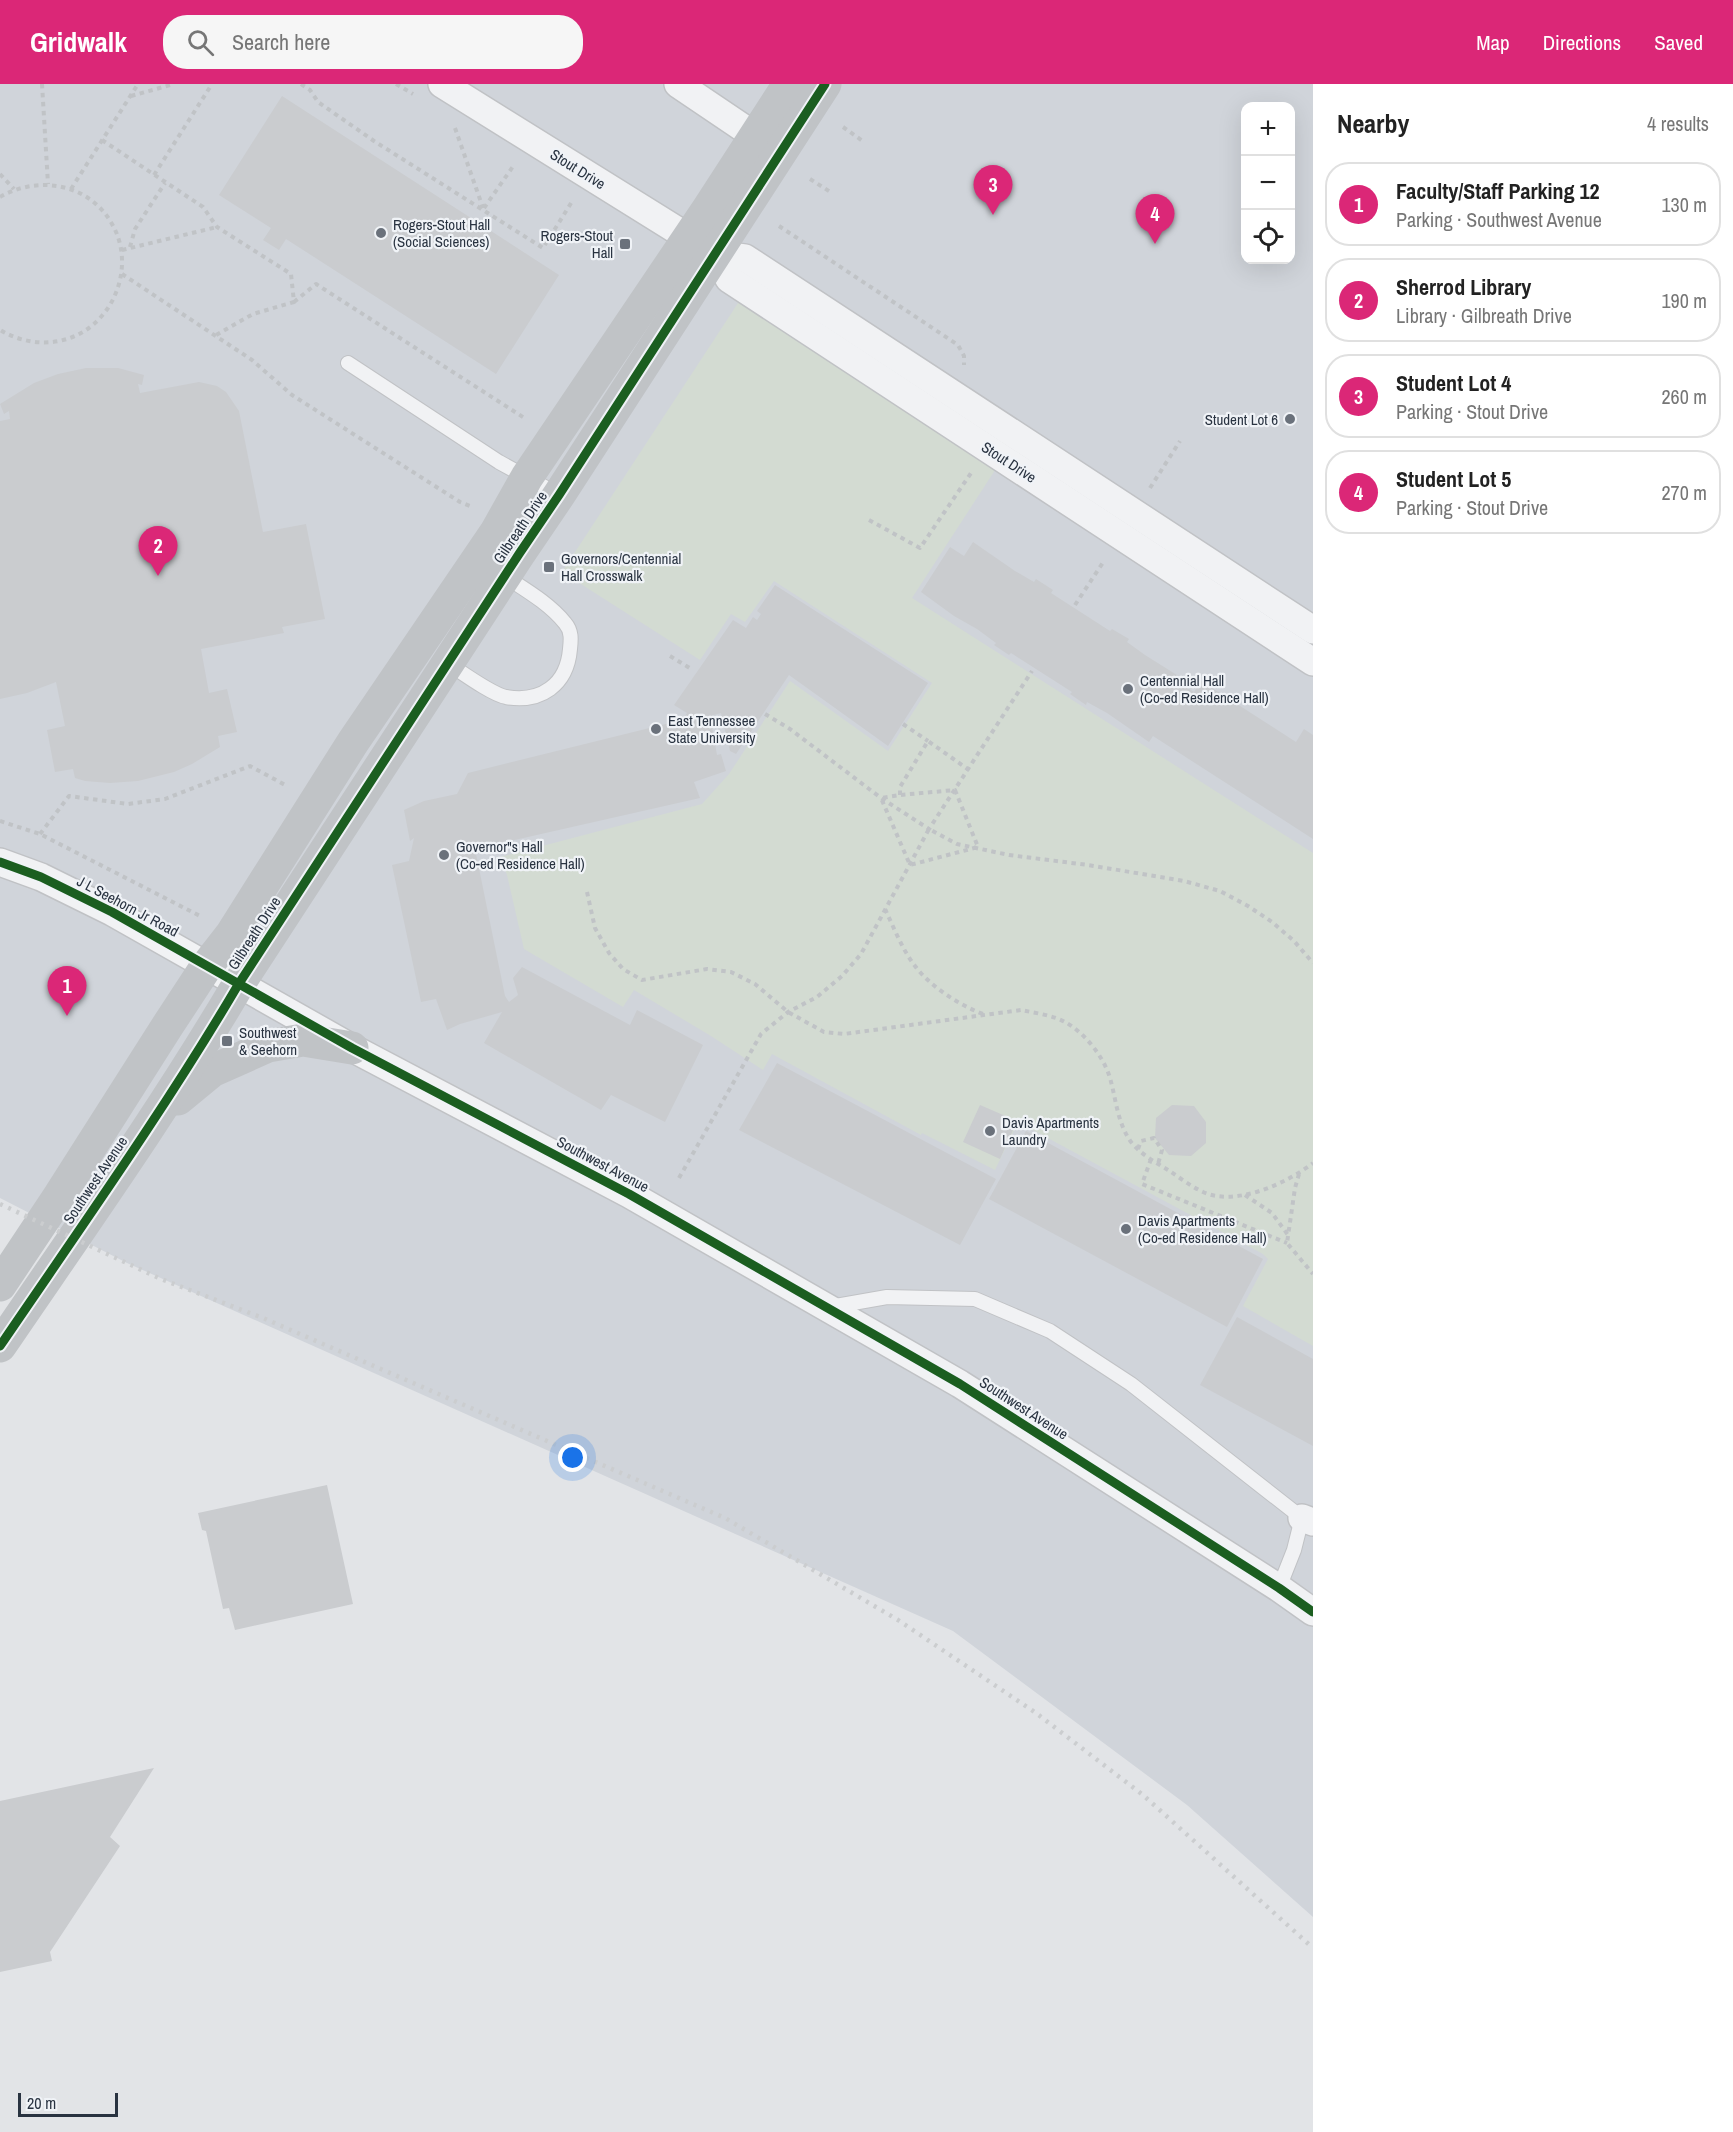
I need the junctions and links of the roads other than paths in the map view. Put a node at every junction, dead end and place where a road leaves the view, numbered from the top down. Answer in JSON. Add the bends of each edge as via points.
{"nodes":[{"id":1,"x":442,"y":84,"type":"edge"},
{"id":2,"x":678,"y":84,"type":"edge"},
{"id":3,"x":789,"y":84,"type":"edge"},
{"id":4,"x":825,"y":84,"type":"edge"},
{"id":5,"x":755,"y":136,"type":"junction"},
{"id":6,"x":702,"y":245,"type":"junction"},
{"id":7,"x":348,"y":363,"type":"dead end"},
{"id":8,"x":990,"y":434,"type":"junction"},
{"id":9,"x":526,"y":477,"type":"junction"},
{"id":10,"x":559,"y":495,"type":"junction"},
{"id":11,"x":491,"y":568,"type":"junction"},
{"id":12,"x":1309,"y":628,"type":"edge"},
{"id":13,"x":1290,"y":647,"type":"junction"},
{"id":14,"x":434,"y":654,"type":"junction"},
{"id":15,"x":1313,"y":662,"type":"edge"},
{"id":16,"x":0,"y":862,"type":"edge"},
{"id":17,"x":206,"y":967,"type":"junction"},
{"id":18,"x":238,"y":985,"type":"junction"},
{"id":19,"x":352,"y":1048,"type":"junction"},
{"id":20,"x":156,"y":1117,"type":"junction"},
{"id":21,"x":0,"y":1285,"type":"edge"},
{"id":22,"x":827,"y":1308,"type":"junction"},
{"id":23,"x":0,"y":1346,"type":"edge"},
{"id":24,"x":1308,"y":1520,"type":"edge"},
{"id":25,"x":1279,"y":1588,"type":"junction"},
{"id":26,"x":1313,"y":1612,"type":"edge"}],
"edges":[{"from":1,"to":6,"type":"street","name":"Stout Drive"},
{"from":2,"to":5,"type":"street"},
{"from":3,"to":5,"type":"street","name":"Gilbreath Drive"},
{"from":4,"to":6,"type":"street","name":"Gilbreath Drive"},
{"from":5,"to":6,"type":"street","name":"Gilbreath Drive"},
{"from":6,"to":8,"type":"street","name":"Stout Drive","via":[[729,279]]},
{"from":6,"to":9,"type":"street","name":"Gilbreath Drive"},
{"from":6,"to":10,"type":"street","name":"Gilbreath Drive"},
{"from":7,"to":9,"type":"lane"},
{"from":8,"to":12,"type":"street","name":"Stout Drive"},
{"from":8,"to":13,"type":"street","name":"Stout Drive"},
{"from":9,"to":10,"type":"lane"},
{"from":9,"to":11,"type":"street","name":"Gilbreath Drive","via":[[496,531]]},
{"from":10,"to":11,"type":"street","name":"Gilbreath Drive"},
{"from":11,"to":14,"type":"street","name":"Gilbreath Drive"},
{"from":11,"to":14,"type":"lane","via":[[546,604],[566,624],[572,636],[569,663],[558,683],[538,697],[505,697]]},
{"from":12,"to":13,"type":"lane"},
{"from":13,"to":15,"type":"street","name":"Stout Drive"},
{"from":14,"to":17,"type":"street","name":"Gilbreath Drive","via":[[353,742],[231,936]]},
{"from":14,"to":18,"type":"street","name":"Gilbreath Drive"},
{"from":16,"to":17,"type":"street","name":"J L Seehorn Jr Road","via":[[112,912]]},
{"from":17,"to":18,"type":"street","name":"J L Seehorn Jr Road"},
{"from":17,"to":21,"type":"street","name":"Southwest Avenue"},
{"from":18,"to":19,"type":"street","name":"Southwest Avenue"},
{"from":18,"to":20,"type":"street","name":"Southwest Avenue"},
{"from":19,"to":20,"type":"street","via":[[303,1040],[268,1046],[213,1071]]},
{"from":19,"to":22,"type":"street","name":"Southwest Avenue","via":[[628,1194]]},
{"from":20,"to":23,"type":"street","name":"Southwest Avenue"},
{"from":22,"to":24,"type":"lane","via":[[887,1297],[975,1299],[1050,1331],[1131,1384]]},
{"from":22,"to":25,"type":"street","name":"Southwest Avenue","via":[[960,1384]]},
{"from":24,"to":25,"type":"lane"},
{"from":25,"to":26,"type":"street","name":"Southwest Avenue"}]}
